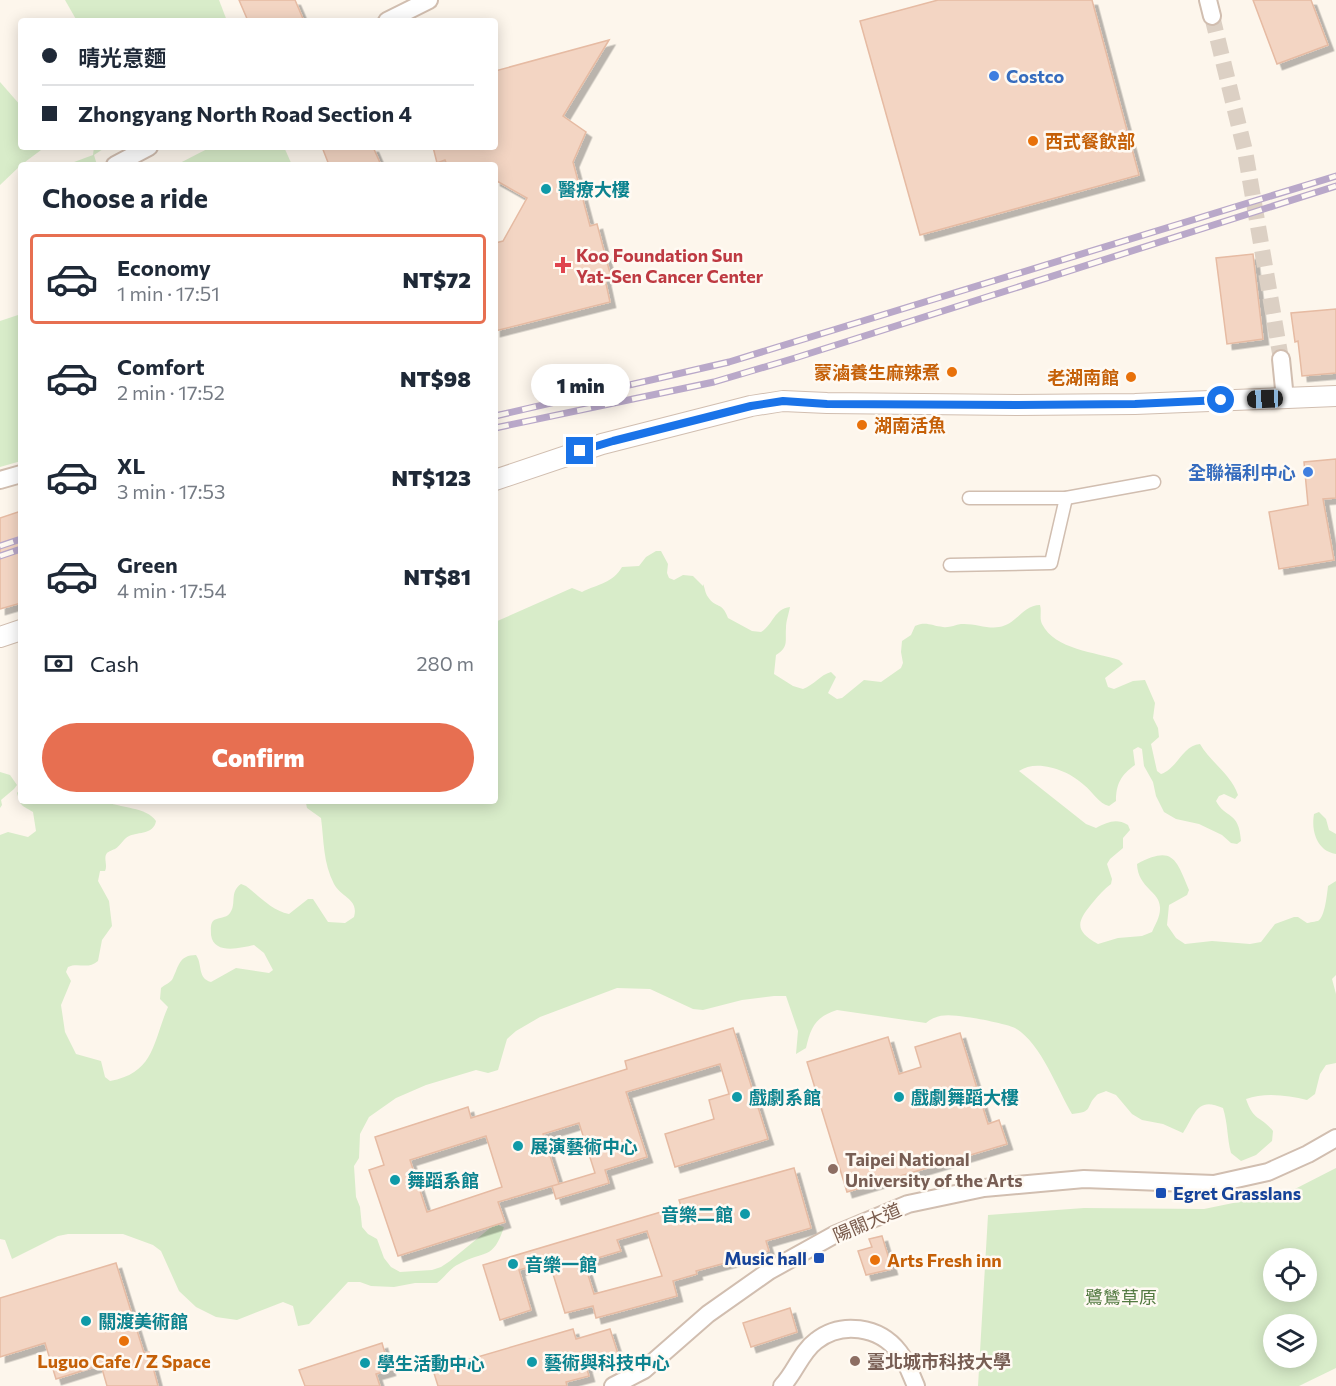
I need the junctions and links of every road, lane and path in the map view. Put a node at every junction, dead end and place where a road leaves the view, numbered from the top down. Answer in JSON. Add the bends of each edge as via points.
{"nodes":[{"id":1,"x":429,"y":0,"type":"edge"},
{"id":2,"x":393,"y":18,"type":"edge"},
{"id":3,"x":143,"y":150,"type":"edge"},
{"id":4,"x":121,"y":162,"type":"edge"},
{"id":5,"x":1281,"y":359,"type":"tunnel mouth"},
{"id":6,"x":1336,"y":396,"type":"edge"},
{"id":7,"x":1286,"y":399,"type":"junction"},
{"id":8,"x":18,"y":475,"type":"edge"},
{"id":9,"x":498,"y":479,"type":"edge"},
{"id":10,"x":0,"y":480,"type":"edge"},
{"id":11,"x":1154,"y":482,"type":"dead end"},
{"id":12,"x":969,"y":498,"type":"dead end"},
{"id":13,"x":1066,"y":498,"type":"junction"},
{"id":14,"x":950,"y":565,"type":"dead end"},
{"id":15,"x":18,"y":631,"type":"edge"},
{"id":16,"x":0,"y":637,"type":"edge"},
{"id":17,"x":1336,"y":1138,"type":"edge"},
{"id":18,"x":613,"y":1386,"type":"edge"},
{"id":19,"x":782,"y":1386,"type":"edge"},
{"id":20,"x":916,"y":1386,"type":"edge"}],
"edges":[{"from":1,"to":2,"type":"street"},
{"from":3,"to":4,"type":"street"},
{"from":5,"to":7,"type":"street"},
{"from":6,"to":7,"type":"street"},
{"from":7,"to":9,"type":"street","via":[[1017,405],[783,401],[602,444]]},
{"from":8,"to":10,"type":"street"},
{"from":11,"to":13,"type":"street"},
{"from":12,"to":13,"type":"street"},
{"from":13,"to":14,"type":"street","via":[[1050,563]]},
{"from":15,"to":16,"type":"street"},
{"from":17,"to":18,"type":"street","name":"陽關大道","via":[[1268,1172],[1214,1184],[1084,1179],[984,1188],[908,1204],[834,1235],[769,1271],[708,1314],[644,1370]]},
{"from":19,"to":20,"type":"street","via":[[814,1342],[834,1330],[856,1328],[889,1342],[900,1353]]}]}
